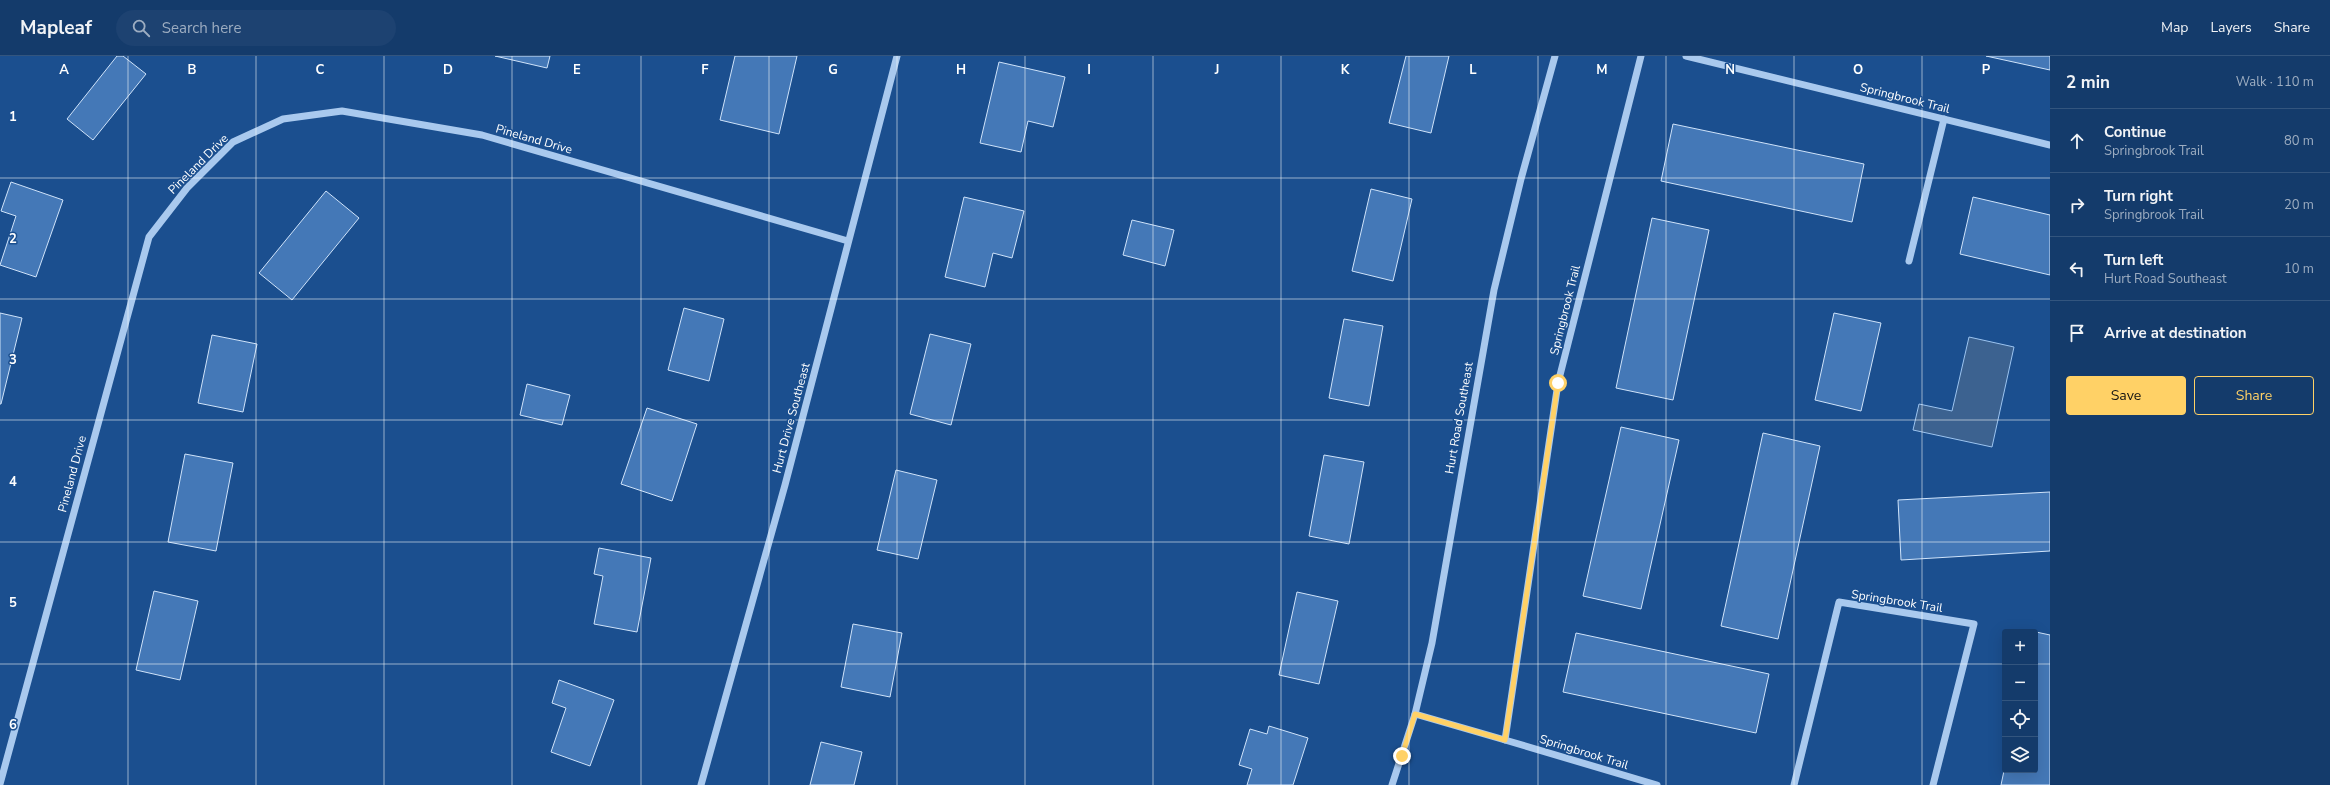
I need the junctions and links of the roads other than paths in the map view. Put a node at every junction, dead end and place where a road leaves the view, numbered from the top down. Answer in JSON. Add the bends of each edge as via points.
{"nodes":[{"id":1,"x":897,"y":56,"type":"edge"},
{"id":2,"x":1555,"y":56,"type":"edge"},
{"id":3,"x":1641,"y":56,"type":"edge"},
{"id":4,"x":1686,"y":56,"type":"edge"},
{"id":5,"x":1944,"y":119,"type":"junction"},
{"id":6,"x":2050,"y":145,"type":"edge"},
{"id":7,"x":848,"y":241,"type":"junction"},
{"id":8,"x":1909,"y":261,"type":"dead end"},
{"id":9,"x":1415,"y":714,"type":"junction"},
{"id":10,"x":1505,"y":740,"type":"junction"},
{"id":11,"x":0,"y":784,"type":"edge"},
{"id":12,"x":701,"y":785,"type":"edge"},
{"id":13,"x":1392,"y":785,"type":"edge"},
{"id":14,"x":1657,"y":785,"type":"edge"},
{"id":15,"x":1794,"y":785,"type":"edge"},
{"id":16,"x":1933,"y":785,"type":"edge"}],
"edges":[{"from":1,"to":7,"type":"street","name":"Hurt Drive Southeast"},
{"from":2,"to":9,"type":"street","name":"Hurt Road Southeast","via":[[1494,290],[1432,643]]},
{"from":3,"to":10,"type":"street","name":"Springbrook Trail","via":[[1558,383]]},
{"from":4,"to":5,"type":"street","name":"Springbrook Trail"},
{"from":5,"to":6,"type":"street","name":"Springbrook Trail"},
{"from":5,"to":8,"type":"street"},
{"from":7,"to":11,"type":"street","name":"Pineland Drive","via":[[482,135],[342,111],[283,119],[233,142],[187,188],[149,237]]},
{"from":7,"to":12,"type":"street","name":"Hurt Drive Southeast","via":[[778,508]]},
{"from":9,"to":10,"type":"street","name":"Springbrook Trail"},
{"from":9,"to":13,"type":"street","name":"Hurt Road Southeast"},
{"from":10,"to":14,"type":"street","name":"Springbrook Trail"},
{"from":15,"to":16,"type":"street","name":"Springbrook Trail","via":[[1839,602],[1974,624]]}]}
